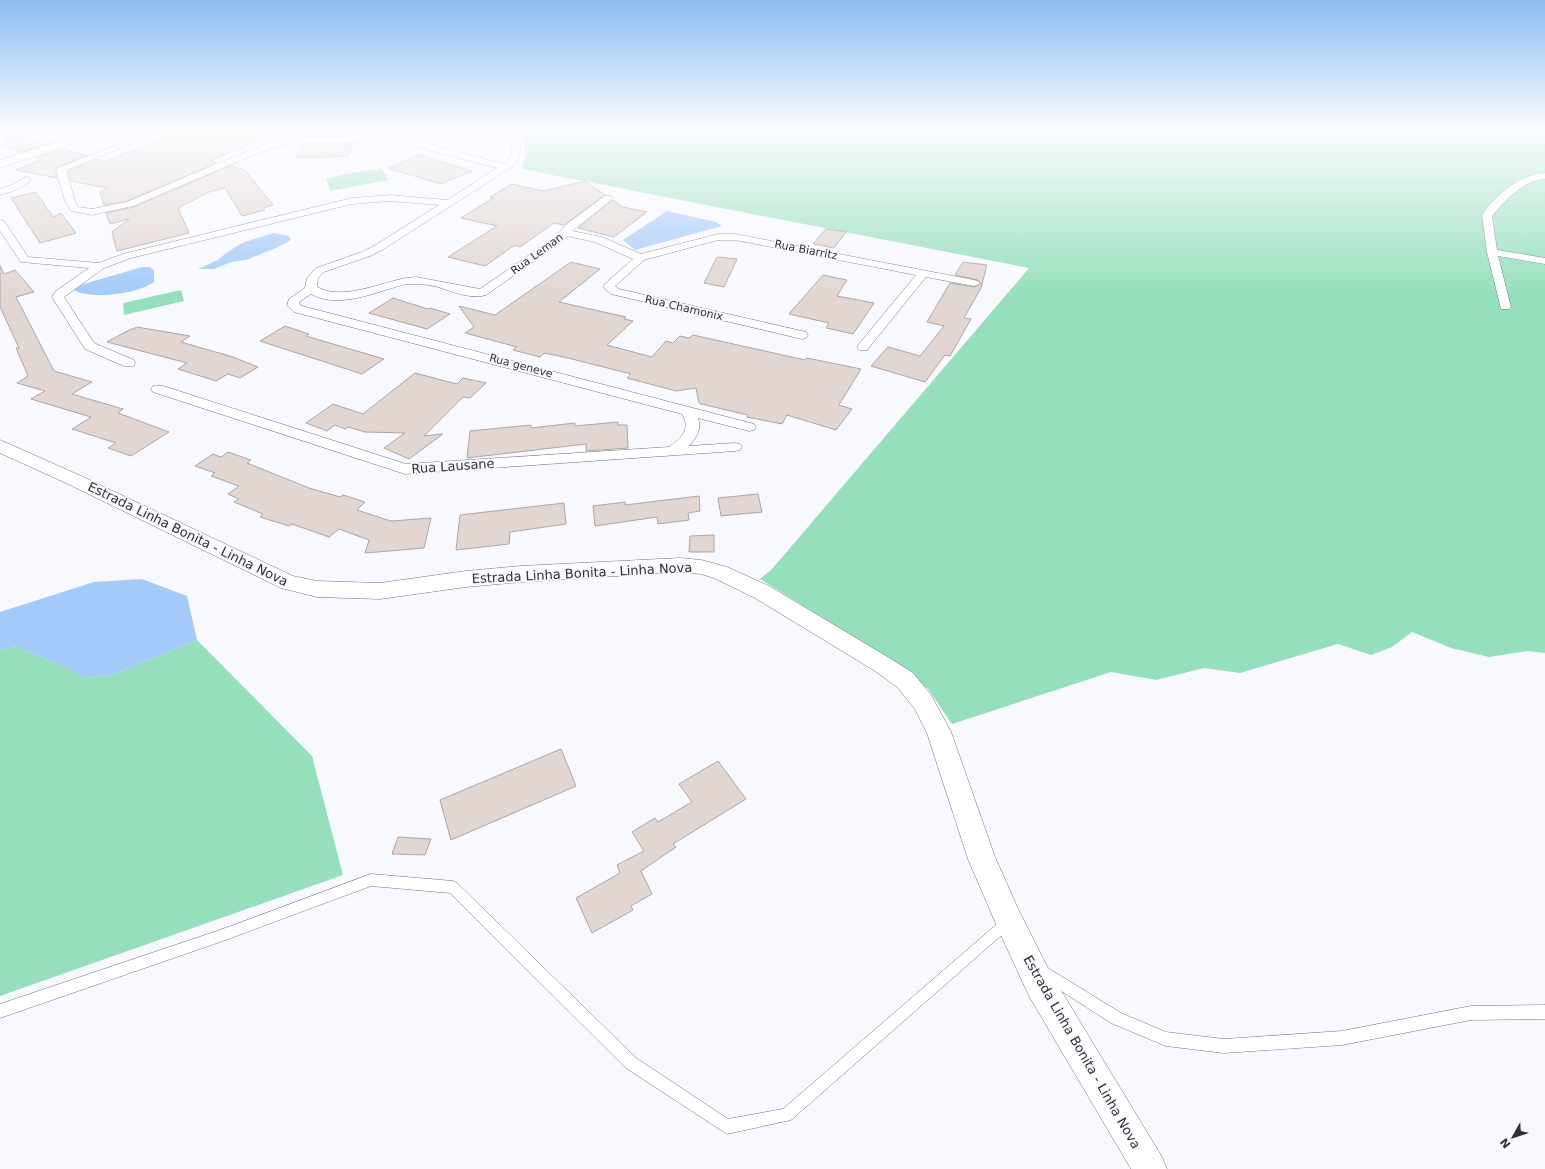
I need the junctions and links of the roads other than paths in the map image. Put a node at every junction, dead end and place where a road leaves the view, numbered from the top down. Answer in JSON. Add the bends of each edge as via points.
{"nodes":[{"id":1,"x":14,"y":186,"type":"edge"},
{"id":2,"x":66,"y":186,"type":"edge"},
{"id":3,"x":174,"y":186,"type":"edge"},
{"id":4,"x":476,"y":186,"type":"edge"},
{"id":5,"x":1516,"y":186,"type":"edge"},
{"id":6,"x":0,"y":192,"type":"edge"},
{"id":7,"x":608,"y":198,"type":"dead end"},
{"id":8,"x":449,"y":203,"type":"junction"},
{"id":9,"x":0,"y":222,"type":"edge"},
{"id":10,"x":566,"y":233,"type":"junction"},
{"id":11,"x":1492,"y":252,"type":"junction"},
{"id":12,"x":640,"y":258,"type":"junction"},
{"id":13,"x":1545,"y":261,"type":"edge"},
{"id":14,"x":100,"y":266,"type":"junction"},
{"id":15,"x":923,"y":274,"type":"junction"},
{"id":16,"x":974,"y":283,"type":"dead end"},
{"id":17,"x":311,"y":289,"type":"junction"},
{"id":18,"x":1505,"y":307,"type":"dead end"},
{"id":19,"x":802,"y":335,"type":"dead end"},
{"id":20,"x":863,"y":347,"type":"dead end"},
{"id":21,"x":129,"y":363,"type":"dead end"},
{"id":22,"x":158,"y":389,"type":"dead end"},
{"id":23,"x":687,"y":411,"type":"junction"},
{"id":24,"x":749,"y":427,"type":"dead end"},
{"id":25,"x":0,"y":446,"type":"edge"},
{"id":26,"x":736,"y":447,"type":"dead end"},
{"id":27,"x":673,"y":451,"type":"junction"},
{"id":28,"x":1009,"y":921,"type":"junction"},
{"id":29,"x":1028,"y":961,"type":"junction"},
{"id":30,"x":0,"y":1011,"type":"edge"},
{"id":31,"x":1545,"y":1012,"type":"edge"},
{"id":32,"x":1150,"y":1169,"type":"edge"}],
"edges":[{"from":1,"to":6,"type":"street"},
{"from":2,"to":3,"type":"street","via":[[75,210],[92,212],[130,204]]},
{"from":4,"to":8,"type":"street"},
{"from":5,"to":11,"type":"street","via":[[1487,215]]},
{"from":7,"to":10,"type":"street","name":"Rua Leman","via":[[572,225]]},
{"from":8,"to":14,"type":"street","via":[[398,198],[352,201],[152,250]]},
{"from":8,"to":17,"type":"street","via":[[378,248],[320,270],[314,275]]},
{"from":9,"to":14,"type":"street","via":[[25,260]]},
{"from":10,"to":12,"type":"street","via":[[598,239]]},
{"from":10,"to":17,"type":"street","name":"Rua Leman","via":[[484,292],[415,280],[343,296],[320,294]]},
{"from":11,"to":13,"type":"street"},
{"from":11,"to":18,"type":"street"},
{"from":12,"to":15,"type":"street","name":"Rua Biarritz","via":[[718,237],[735,237]]},
{"from":12,"to":19,"type":"street","name":"Rua Chamonix","via":[[611,284],[611,290]]},
{"from":14,"to":21,"type":"street","via":[[60,293],[58,297],[89,346]]},
{"from":15,"to":16,"type":"street","name":"Rua Biarritz"},
{"from":15,"to":20,"type":"street"},
{"from":17,"to":23,"type":"street","name":"Rua geneve","via":[[297,297],[293,305],[298,309]]},
{"from":22,"to":27,"type":"street","name":"Rua Lausane","via":[[405,469]]},
{"from":23,"to":24,"type":"street","name":"Rua geneve"},
{"from":23,"to":27,"type":"street","via":[[694,424],[692,431],[683,444]]},
{"from":25,"to":28,"type":"street","name":"Estrada Linha Bonita - Linha Nova","via":[[100,491],[288,583],[317,589],[380,591],[521,574],[680,565],[720,572],[745,583],[883,665],[905,680],[923,702],[939,732],[982,859]]},
{"from":26,"to":27,"type":"street","name":"Rua Lausane"},
{"from":28,"to":29,"type":"street","name":"Estrada Linha Bonita - Linha Nova"},
{"from":28,"to":30,"type":"lane","via":[[786,1115],[727,1127],[631,1063],[453,887],[371,880],[220,936]]},
{"from":29,"to":31,"type":"lane","via":[[1116,1018],[1166,1039],[1224,1046],[1342,1038],[1471,1013]]},
{"from":29,"to":32,"type":"street","name":"Estrada Linha Bonita - Linha Nova"}]}
